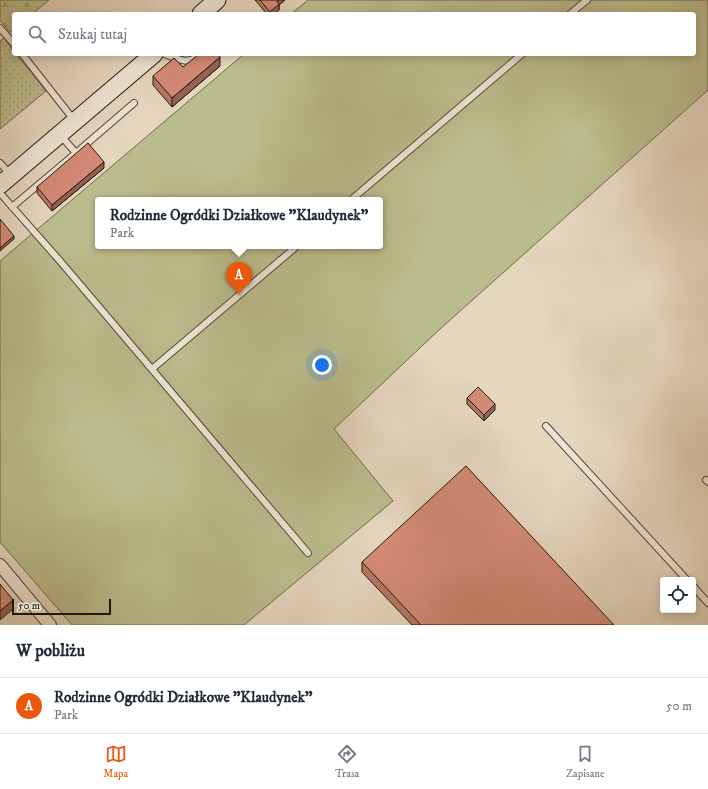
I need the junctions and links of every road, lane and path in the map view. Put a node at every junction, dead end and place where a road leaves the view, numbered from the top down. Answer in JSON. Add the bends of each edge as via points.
{"nodes":[{"id":1,"x":218,"y":0,"type":"edge"},
{"id":2,"x":587,"y":0,"type":"edge"},
{"id":3,"x":203,"y":12,"type":"edge"},
{"id":4,"x":572,"y":12,"type":"edge"},
{"id":5,"x":0,"y":28,"type":"edge"},
{"id":6,"x":12,"y":42,"type":"edge"},
{"id":7,"x":24,"y":56,"type":"edge"},
{"id":8,"x":152,"y":56,"type":"edge"},
{"id":9,"x":170,"y":56,"type":"edge"},
{"id":10,"x":198,"y":56,"type":"edge"},
{"id":11,"x":520,"y":56,"type":"edge"},
{"id":12,"x":134,"y":103,"type":"dead end"},
{"id":13,"x":76,"y":121,"type":"junction"},
{"id":14,"x":59,"y":134,"type":"junction"},
{"id":15,"x":76,"y":153,"type":"junction"},
{"id":16,"x":0,"y":163,"type":"edge"},
{"id":17,"x":6,"y":180,"type":"edge"},
{"id":18,"x":0,"y":193,"type":"edge"},
{"id":19,"x":355,"y":197,"type":"edge"},
{"id":20,"x":12,"y":207,"type":"junction"},
{"id":21,"x":293,"y":249,"type":"edge"},
{"id":22,"x":152,"y":369,"type":"junction"},
{"id":23,"x":546,"y":426,"type":"dead end"},
{"id":24,"x":308,"y":553,"type":"dead end"},
{"id":25,"x":0,"y":565,"type":"edge"},
{"id":26,"x":684,"y":577,"type":"edge"},
{"id":27,"x":696,"y":589,"type":"edge"},
{"id":28,"x":708,"y":603,"type":"edge"},
{"id":29,"x":50,"y":625,"type":"edge"}],
"edges":[{"from":1,"to":3,"type":"main road"},
{"from":2,"to":4,"type":"lane"},
{"from":5,"to":6,"type":"lane"},
{"from":7,"to":13,"type":"lane"},
{"from":8,"to":13,"type":"main road"},
{"from":9,"to":10,"type":"lane","via":[[185,61],[191,61]]},
{"from":11,"to":19,"type":"lane"},
{"from":12,"to":15,"type":"lane"},
{"from":13,"to":14,"type":"main road"},
{"from":14,"to":15,"type":"lane"},
{"from":14,"to":17,"type":"main road"},
{"from":15,"to":20,"type":"lane"},
{"from":16,"to":17,"type":"lane"},
{"from":18,"to":20,"type":"lane"},
{"from":20,"to":22,"type":"lane"},
{"from":21,"to":22,"type":"lane"},
{"from":22,"to":24,"type":"lane"},
{"from":23,"to":26,"type":"lane"},
{"from":25,"to":29,"type":"street"},
{"from":27,"to":28,"type":"lane"}]}
